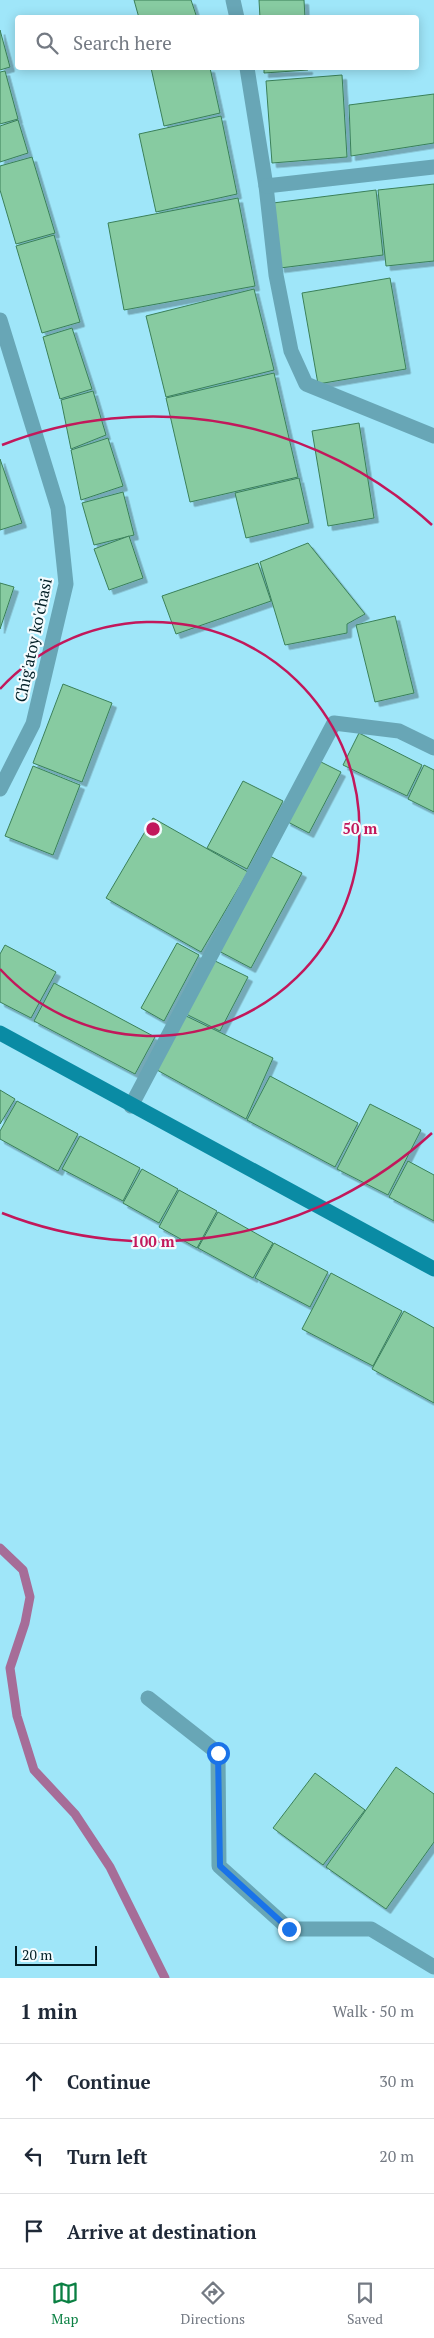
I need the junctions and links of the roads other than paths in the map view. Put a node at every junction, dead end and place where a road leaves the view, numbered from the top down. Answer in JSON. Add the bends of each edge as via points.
{"nodes":[{"id":1,"x":233,"y":0,"type":"edge"},
{"id":2,"x":236,"y":15,"type":"edge"},
{"id":3,"x":247,"y":70,"type":"edge"},
{"id":4,"x":434,"y":167,"type":"edge"},
{"id":5,"x":266,"y":186,"type":"junction"},
{"id":6,"x":0,"y":320,"type":"edge"},
{"id":7,"x":434,"y":436,"type":"edge"},
{"id":8,"x":434,"y":748,"type":"edge"},
{"id":9,"x":0,"y":789,"type":"edge"},
{"id":10,"x":0,"y":1033,"type":"edge"},
{"id":11,"x":131,"y":1106,"type":"junction"},
{"id":12,"x":434,"y":1269,"type":"edge"},
{"id":13,"x":148,"y":1698,"type":"dead end"},
{"id":14,"x":434,"y":1967,"type":"edge"}],
"edges":[{"from":1,"to":2,"type":"street"},
{"from":3,"to":5,"type":"street"},
{"from":4,"to":5,"type":"street"},
{"from":5,"to":7,"type":"street","via":[[276,275],[291,351],[306,384]]},
{"from":6,"to":9,"type":"street","name":"Chig'atoy ko'chasi","via":[[58,508],[66,584],[33,724]]},
{"from":8,"to":11,"type":"street","via":[[399,732],[334,723]]},
{"from":10,"to":11,"type":"main road"},
{"from":11,"to":12,"type":"main road"},
{"from":13,"to":14,"type":"street","via":[[218,1753],[220,1866],[289,1929],[371,1929]]}]}
